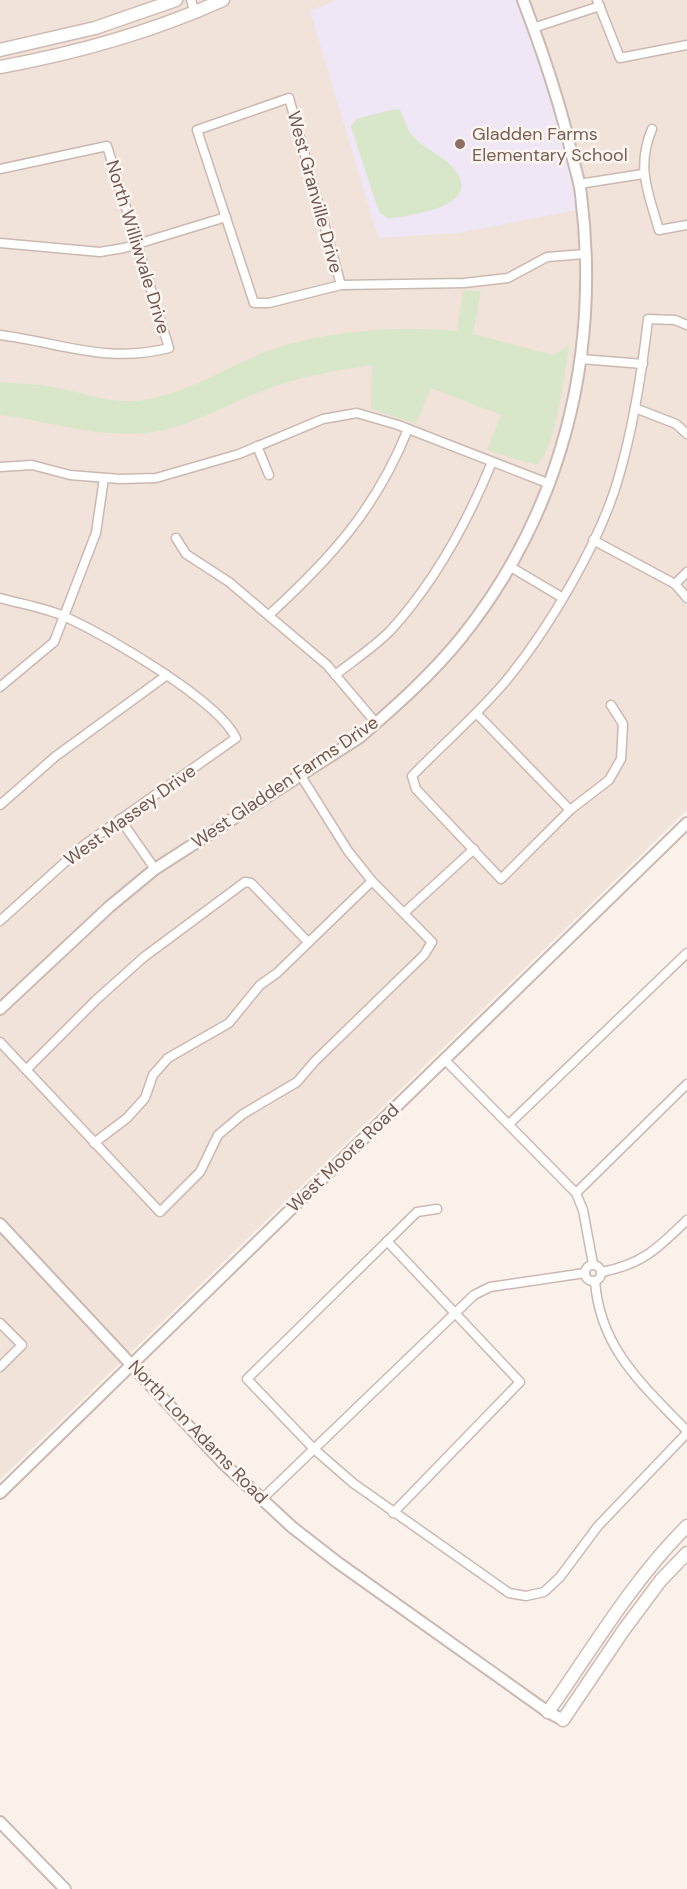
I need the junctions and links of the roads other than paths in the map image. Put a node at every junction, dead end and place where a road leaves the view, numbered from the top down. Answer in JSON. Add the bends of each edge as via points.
{"nodes":[{"id":1,"x":176,"y":0,"type":"edge"},
{"id":2,"x":191,"y":0,"type":"edge"},
{"id":3,"x":223,"y":0,"type":"edge"},
{"id":4,"x":523,"y":0,"type":"edge"},
{"id":5,"x":599,"y":3,"type":"edge"},
{"id":6,"x":195,"y":13,"type":"junction"},
{"id":7,"x":533,"y":28,"type":"junction"},
{"id":8,"x":687,"y":45,"type":"edge"},
{"id":9,"x":0,"y":50,"type":"edge"},
{"id":10,"x":0,"y":67,"type":"edge"},
{"id":11,"x":652,"y":129,"type":"dead end"},
{"id":12,"x":0,"y":169,"type":"edge"},
{"id":13,"x":643,"y":174,"type":"junction"},
{"id":14,"x":579,"y":184,"type":"junction"},
{"id":15,"x":226,"y":217,"type":"junction"},
{"id":16,"x":687,"y":225,"type":"edge"},
{"id":17,"x":0,"y":243,"type":"edge"},
{"id":18,"x":138,"y":244,"type":"junction"},
{"id":19,"x":584,"y":255,"type":"junction"},
{"id":20,"x":341,"y":285,"type":"junction"},
{"id":21,"x":687,"y":325,"type":"edge"},
{"id":22,"x":0,"y":335,"type":"edge"},
{"id":23,"x":581,"y":359,"type":"junction"},
{"id":24,"x":643,"y":364,"type":"junction"},
{"id":25,"x":635,"y":408,"type":"junction"},
{"id":26,"x":408,"y":429,"type":"junction"},
{"id":27,"x":687,"y":434,"type":"edge"},
{"id":28,"x":257,"y":446,"type":"junction"},
{"id":29,"x":492,"y":462,"type":"junction"},
{"id":30,"x":0,"y":467,"type":"edge"},
{"id":31,"x":269,"y":475,"type":"dead end"},
{"id":32,"x":104,"y":477,"type":"junction"},
{"id":33,"x":550,"y":484,"type":"junction"},
{"id":34,"x":176,"y":538,"type":"dead end"},
{"id":35,"x":593,"y":540,"type":"junction"},
{"id":36,"x":509,"y":566,"type":"junction"},
{"id":37,"x":687,"y":572,"type":"edge"},
{"id":38,"x":675,"y":584,"type":"junction"},
{"id":39,"x":0,"y":598,"type":"edge"},
{"id":40,"x":563,"y":598,"type":"junction"},
{"id":41,"x":687,"y":598,"type":"edge"},
{"id":42,"x":269,"y":615,"type":"junction"},
{"id":43,"x":65,"y":617,"type":"junction"},
{"id":44,"x":167,"y":675,"type":"junction"},
{"id":45,"x":335,"y":675,"type":"junction"},
{"id":46,"x":0,"y":687,"type":"edge"},
{"id":47,"x":611,"y":705,"type":"dead end"},
{"id":48,"x":477,"y":714,"type":"junction"},
{"id":49,"x":376,"y":723,"type":"junction"},
{"id":50,"x":301,"y":776,"type":"junction"},
{"id":51,"x":0,"y":805,"type":"edge"},
{"id":52,"x":570,"y":810,"type":"junction"},
{"id":53,"x":120,"y":819,"type":"junction"},
{"id":54,"x":687,"y":823,"type":"edge"},
{"id":55,"x":474,"y":849,"type":"junction"},
{"id":56,"x":155,"y":869,"type":"junction"},
{"id":57,"x":372,"y":881,"type":"junction"},
{"id":58,"x":405,"y":912,"type":"junction"},
{"id":59,"x":0,"y":921,"type":"edge"},
{"id":60,"x":308,"y":942,"type":"junction"},
{"id":61,"x":687,"y":953,"type":"edge"},
{"id":62,"x":0,"y":1009,"type":"edge"},
{"id":63,"x":0,"y":1042,"type":"edge"},
{"id":64,"x":444,"y":1059,"type":"junction"},
{"id":65,"x":26,"y":1070,"type":"junction"},
{"id":66,"x":687,"y":1084,"type":"edge"},
{"id":67,"x":509,"y":1124,"type":"junction"},
{"id":68,"x":94,"y":1143,"type":"junction"},
{"id":69,"x":576,"y":1193,"type":"junction"},
{"id":70,"x":437,"y":1209,"type":"dead end"},
{"id":71,"x":687,"y":1220,"type":"edge"},
{"id":72,"x":0,"y":1224,"type":"edge"},
{"id":73,"x":387,"y":1241,"type":"junction"},
{"id":74,"x":593,"y":1264,"type":"junction"},
{"id":75,"x":602,"y":1272,"type":"junction"},
{"id":76,"x":585,"y":1274,"type":"junction"},
{"id":77,"x":595,"y":1281,"type":"junction"},
{"id":78,"x":454,"y":1313,"type":"junction"},
{"id":79,"x":0,"y":1323,"type":"edge"},
{"id":80,"x":133,"y":1363,"type":"junction"},
{"id":81,"x":0,"y":1367,"type":"edge"},
{"id":82,"x":687,"y":1432,"type":"edge"},
{"id":83,"x":314,"y":1449,"type":"junction"},
{"id":84,"x":0,"y":1493,"type":"edge"},
{"id":85,"x":262,"y":1499,"type":"junction"},
{"id":86,"x":393,"y":1513,"type":"junction"},
{"id":87,"x":687,"y":1526,"type":"edge"},
{"id":88,"x":687,"y":1553,"type":"edge"},
{"id":89,"x":548,"y":1712,"type":"junction"},
{"id":90,"x":563,"y":1720,"type":"joint"},
{"id":91,"x":0,"y":1822,"type":"edge"},
{"id":92,"x":65,"y":1889,"type":"edge"}],
"edges":[{"from":1,"to":9,"type":"main road","via":[[95,28]]},
{"from":2,"to":6,"type":"street"},
{"from":3,"to":6,"type":"main road"},
{"from":4,"to":7,"type":"street","name":"West Gladden Farms Drive"},
{"from":5,"to":7,"type":"street"},
{"from":5,"to":8,"type":"street","via":[[620,58]]},
{"from":6,"to":10,"type":"main road","via":[[100,45]]},
{"from":7,"to":14,"type":"street","name":"West Gladden Farms Drive","via":[[557,93]]},
{"from":11,"to":13,"type":"street","via":[[643,149]]},
{"from":12,"to":18,"type":"street","name":"North Williwvale Drive","via":[[107,146]]},
{"from":13,"to":14,"type":"street"},
{"from":13,"to":16,"type":"street","via":[[659,230]]},
{"from":14,"to":19,"type":"street","name":"West Gladden Farms Drive"},
{"from":15,"to":18,"type":"street"},
{"from":15,"to":20,"type":"street","via":[[254,303],[269,303]]},
{"from":15,"to":20,"type":"street","name":"West Granville Drive","via":[[198,129],[289,98]]},
{"from":17,"to":18,"type":"street","via":[[100,252]]},
{"from":18,"to":22,"type":"street","name":"North Williwvale Drive","via":[[169,348],[138,355],[107,355]]},
{"from":19,"to":20,"type":"street","via":[[547,257],[508,278],[464,284]]},
{"from":19,"to":23,"type":"street","name":"West Gladden Farms Drive","via":[[588,296]]},
{"from":21,"to":24,"type":"street","via":[[675,320],[648,319]]},
{"from":23,"to":24,"type":"street"},
{"from":23,"to":33,"type":"street","name":"West Gladden Farms Drive","via":[[577,391]]},
{"from":24,"to":25,"type":"street"},
{"from":25,"to":27,"type":"street","via":[[676,424]]},
{"from":25,"to":35,"type":"street","via":[[619,478]]},
{"from":26,"to":28,"type":"street","via":[[357,413],[323,419]]},
{"from":26,"to":29,"type":"street"},
{"from":26,"to":42,"type":"street","via":[[366,512],[320,568]]},
{"from":28,"to":31,"type":"street"},
{"from":28,"to":32,"type":"street","via":[[156,478]]},
{"from":29,"to":33,"type":"street"},
{"from":29,"to":45,"type":"street","via":[[475,505],[433,577],[388,632]]},
{"from":30,"to":32,"type":"street","via":[[32,465],[69,475]]},
{"from":32,"to":43,"type":"street","via":[[96,533]]},
{"from":33,"to":36,"type":"street","name":"West Gladden Farms Drive"},
{"from":34,"to":42,"type":"street","via":[[186,554]]},
{"from":35,"to":38,"type":"street"},
{"from":35,"to":40,"type":"street"},
{"from":36,"to":40,"type":"street"},
{"from":36,"to":49,"type":"street","name":"West Gladden Farms Drive","via":[[494,594],[460,639],[426,678]]},
{"from":37,"to":38,"type":"street"},
{"from":38,"to":41,"type":"street"},
{"from":39,"to":43,"type":"street"},
{"from":40,"to":48,"type":"street","via":[[534,643]]},
{"from":42,"to":45,"type":"street"},
{"from":43,"to":44,"type":"street"},
{"from":43,"to":46,"type":"street","via":[[54,642]]},
{"from":44,"to":51,"type":"street","via":[[57,756]]},
{"from":44,"to":53,"type":"street","name":"West Massey Drive","via":[[213,709],[236,738]]},
{"from":45,"to":49,"type":"street"},
{"from":47,"to":52,"type":"street","via":[[623,724],[621,759],[609,780]]},
{"from":48,"to":52,"type":"street"},
{"from":48,"to":55,"type":"street","via":[[411,776],[416,789]]},
{"from":49,"to":50,"type":"street","name":"West Gladden Farms Drive"},
{"from":50,"to":56,"type":"street","name":"West Gladden Farms Drive"},
{"from":50,"to":57,"type":"street","via":[[348,851]]},
{"from":52,"to":55,"type":"street","via":[[501,879]]},
{"from":53,"to":56,"type":"street"},
{"from":53,"to":59,"type":"street","name":"West Massey Drive","via":[[84,845]]},
{"from":54,"to":64,"type":"street","name":"West Moore Road"},
{"from":55,"to":58,"type":"street"},
{"from":56,"to":62,"type":"street","name":"West Gladden Farms Drive"},
{"from":57,"to":58,"type":"street"},
{"from":57,"to":60,"type":"street"},
{"from":58,"to":68,"type":"street","via":[[432,942],[424,955],[297,1082],[243,1114],[218,1135],[200,1172],[160,1212]]},
{"from":60,"to":65,"type":"street","via":[[251,883],[245,882],[144,957]]},
{"from":60,"to":68,"type":"street","via":[[260,985],[229,1023],[168,1058],[153,1075],[145,1098],[127,1118]]},
{"from":61,"to":67,"type":"street"},
{"from":63,"to":65,"type":"street"},
{"from":64,"to":67,"type":"street"},
{"from":64,"to":80,"type":"street","name":"West Moore Road"},
{"from":65,"to":68,"type":"street"},
{"from":66,"to":69,"type":"street"},
{"from":67,"to":69,"type":"street"},
{"from":69,"to":74,"type":"street"},
{"from":70,"to":73,"type":"street","via":[[417,1212]]},
{"from":71,"to":75,"type":"street","via":[[642,1261]]},
{"from":72,"to":80,"type":"street","name":"North Lon Adams Road"},
{"from":73,"to":78,"type":"street"},
{"from":73,"to":83,"type":"street","via":[[247,1379]]},
{"from":74,"to":75,"type":"street"},
{"from":74,"to":76,"type":"street"},
{"from":75,"to":77,"type":"street"},
{"from":76,"to":77,"type":"street"},
{"from":76,"to":78,"type":"street","via":[[490,1287]]},
{"from":77,"to":82,"type":"street","via":[[608,1337],[624,1363]]},
{"from":78,"to":83,"type":"street"},
{"from":78,"to":86,"type":"street","via":[[520,1382]]},
{"from":79,"to":81,"type":"street","via":[[22,1345]]},
{"from":80,"to":84,"type":"street","name":"West Moore Road"},
{"from":80,"to":85,"type":"street","name":"North Lon Adams Road","via":[[223,1463]]},
{"from":82,"to":86,"type":"street","via":[[598,1526],[544,1592],[526,1596],[509,1593]]},
{"from":83,"to":85,"type":"street"},
{"from":83,"to":86,"type":"street"},
{"from":85,"to":89,"type":"street","name":"North Lon Adams Road","via":[[337,1562]]},
{"from":87,"to":89,"type":"main road","via":[[658,1556],[598,1636]]},
{"from":88,"to":90,"type":"main road","via":[[623,1631]]},
{"from":89,"to":90,"type":"street","name":"North Lon Adams Road"},
{"from":91,"to":92,"type":"street"}]}
